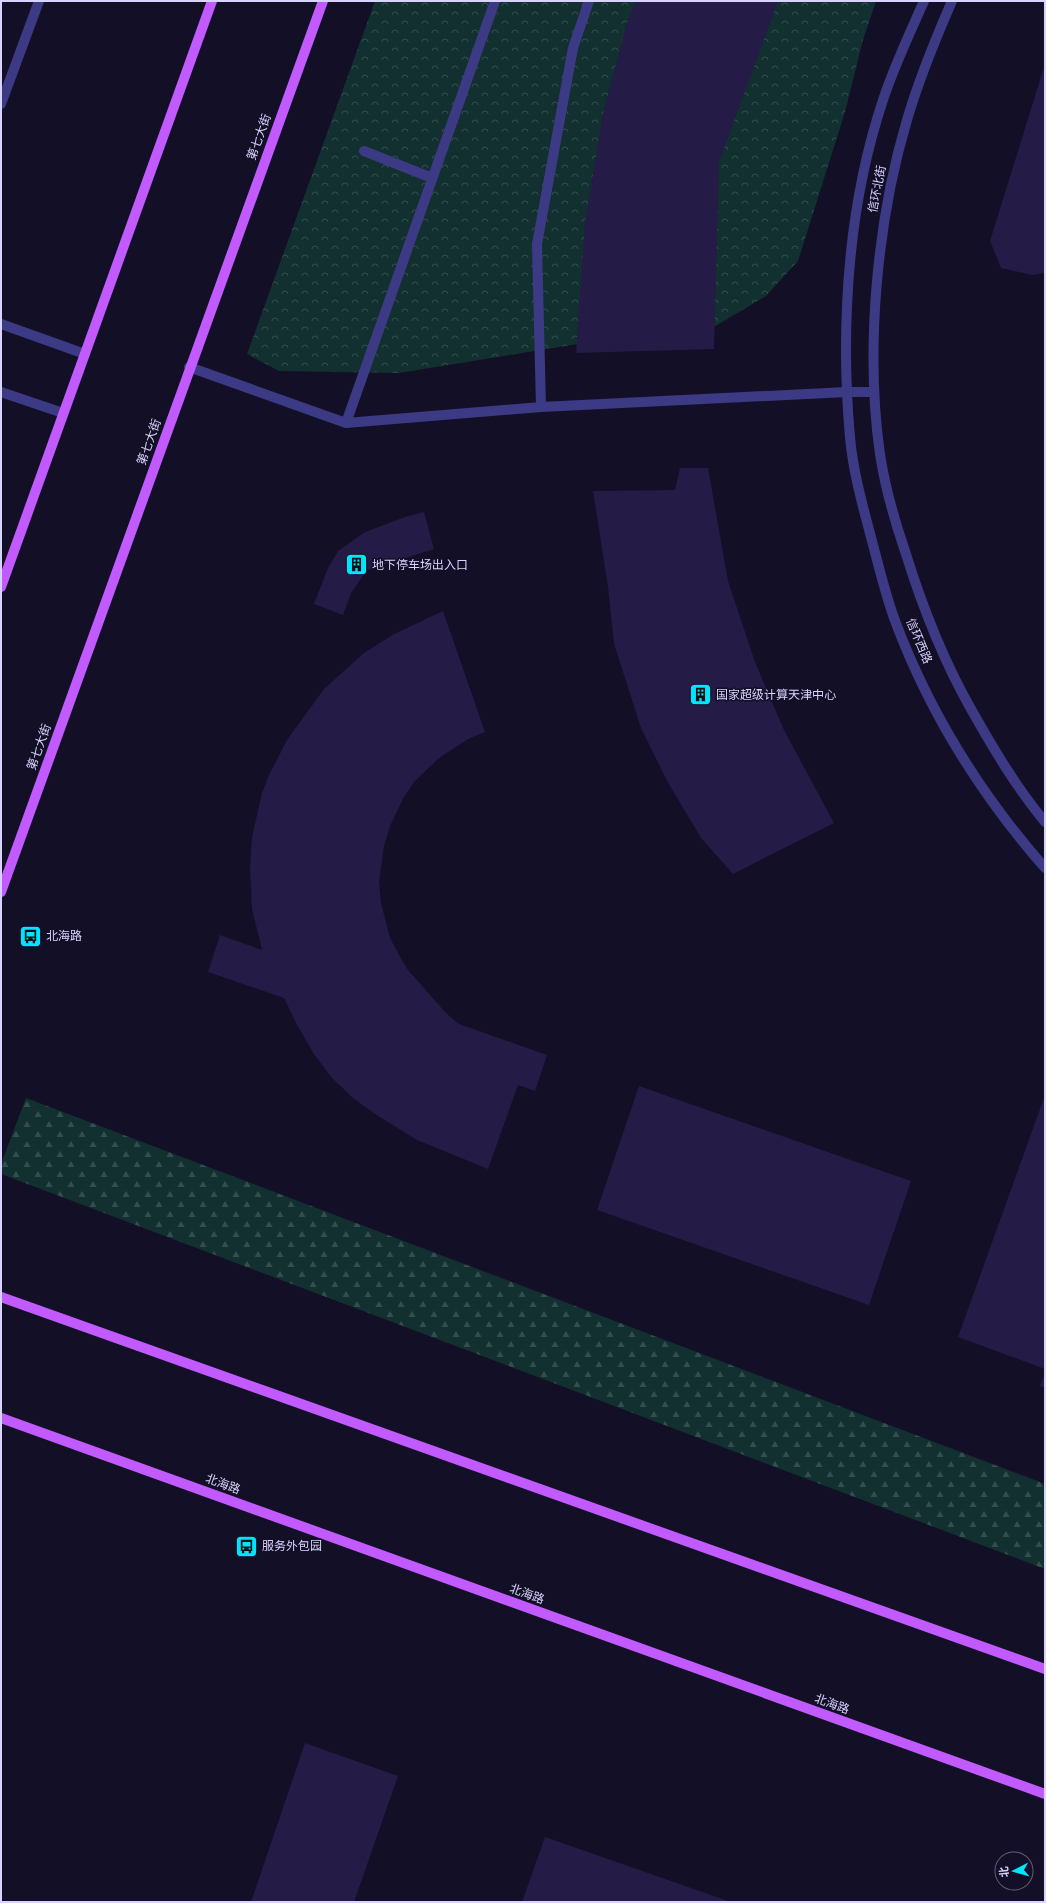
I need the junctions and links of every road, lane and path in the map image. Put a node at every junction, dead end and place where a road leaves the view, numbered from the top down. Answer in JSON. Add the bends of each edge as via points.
{"nodes":[{"id":1,"x":39,"y":1,"type":"edge"},
{"id":2,"x":210,"y":1,"type":"edge"},
{"id":3,"x":323,"y":1,"type":"edge"},
{"id":4,"x":495,"y":1,"type":"edge"},
{"id":5,"x":589,"y":1,"type":"edge"},
{"id":6,"x":924,"y":1,"type":"edge"},
{"id":7,"x":952,"y":1,"type":"edge"},
{"id":8,"x":1,"y":104,"type":"edge"},
{"id":9,"x":364,"y":151,"type":"dead end"},
{"id":10,"x":432,"y":178,"type":"junction"},
{"id":11,"x":1,"y":324,"type":"edge"},
{"id":12,"x":85,"y":354,"type":"junction"},
{"id":13,"x":189,"y":367,"type":"junction"},
{"id":14,"x":1,"y":392,"type":"edge"},
{"id":15,"x":847,"y":392,"type":"junction"},
{"id":16,"x":874,"y":392,"type":"junction"},
{"id":17,"x":541,"y":407,"type":"junction"},
{"id":18,"x":64,"y":413,"type":"junction"},
{"id":19,"x":346,"y":422,"type":"junction"},
{"id":20,"x":1,"y":587,"type":"edge"},
{"id":21,"x":1045,"y":822,"type":"edge"},
{"id":22,"x":1045,"y":868,"type":"edge"},
{"id":23,"x":1,"y":892,"type":"edge"},
{"id":24,"x":1,"y":1297,"type":"edge"},
{"id":25,"x":1,"y":1418,"type":"edge"},
{"id":26,"x":1045,"y":1669,"type":"edge"},
{"id":27,"x":1045,"y":1794,"type":"edge"}],
"edges":[{"from":1,"to":8,"type":"street"},
{"from":2,"to":12,"type":"main road"},
{"from":3,"to":13,"type":"main road","name":"第七大街"},
{"from":4,"to":10,"type":"street"},
{"from":5,"to":17,"type":"street","via":[[573,48],[537,244]]},
{"from":6,"to":15,"type":"street","name":"信环北街","via":[[883,100],[857,206],[851,250],[845,346]]},
{"from":7,"to":16,"type":"street","name":"信环北街","via":[[929,53],[907,119],[893,173],[877,284]]},
{"from":9,"to":10,"type":"street"},
{"from":10,"to":19,"type":"street"},
{"from":11,"to":12,"type":"street"},
{"from":12,"to":18,"type":"main road"},
{"from":13,"to":19,"type":"street"},
{"from":13,"to":23,"type":"main road","name":"第七大街"},
{"from":14,"to":18,"type":"street"},
{"from":15,"to":16,"type":"street"},
{"from":15,"to":17,"type":"street"},
{"from":15,"to":22,"type":"street","name":"信环西路","via":[[850,439],[858,484],[880,571],[908,651],[942,723],[966,764]]},
{"from":16,"to":21,"type":"street","name":"信环西路","via":[[880,454],[888,496],[932,633],[994,749]]},
{"from":17,"to":19,"type":"street"},
{"from":18,"to":20,"type":"main road"},
{"from":24,"to":26,"type":"main road"},
{"from":25,"to":27,"type":"main road","name":"北海路"}]}
